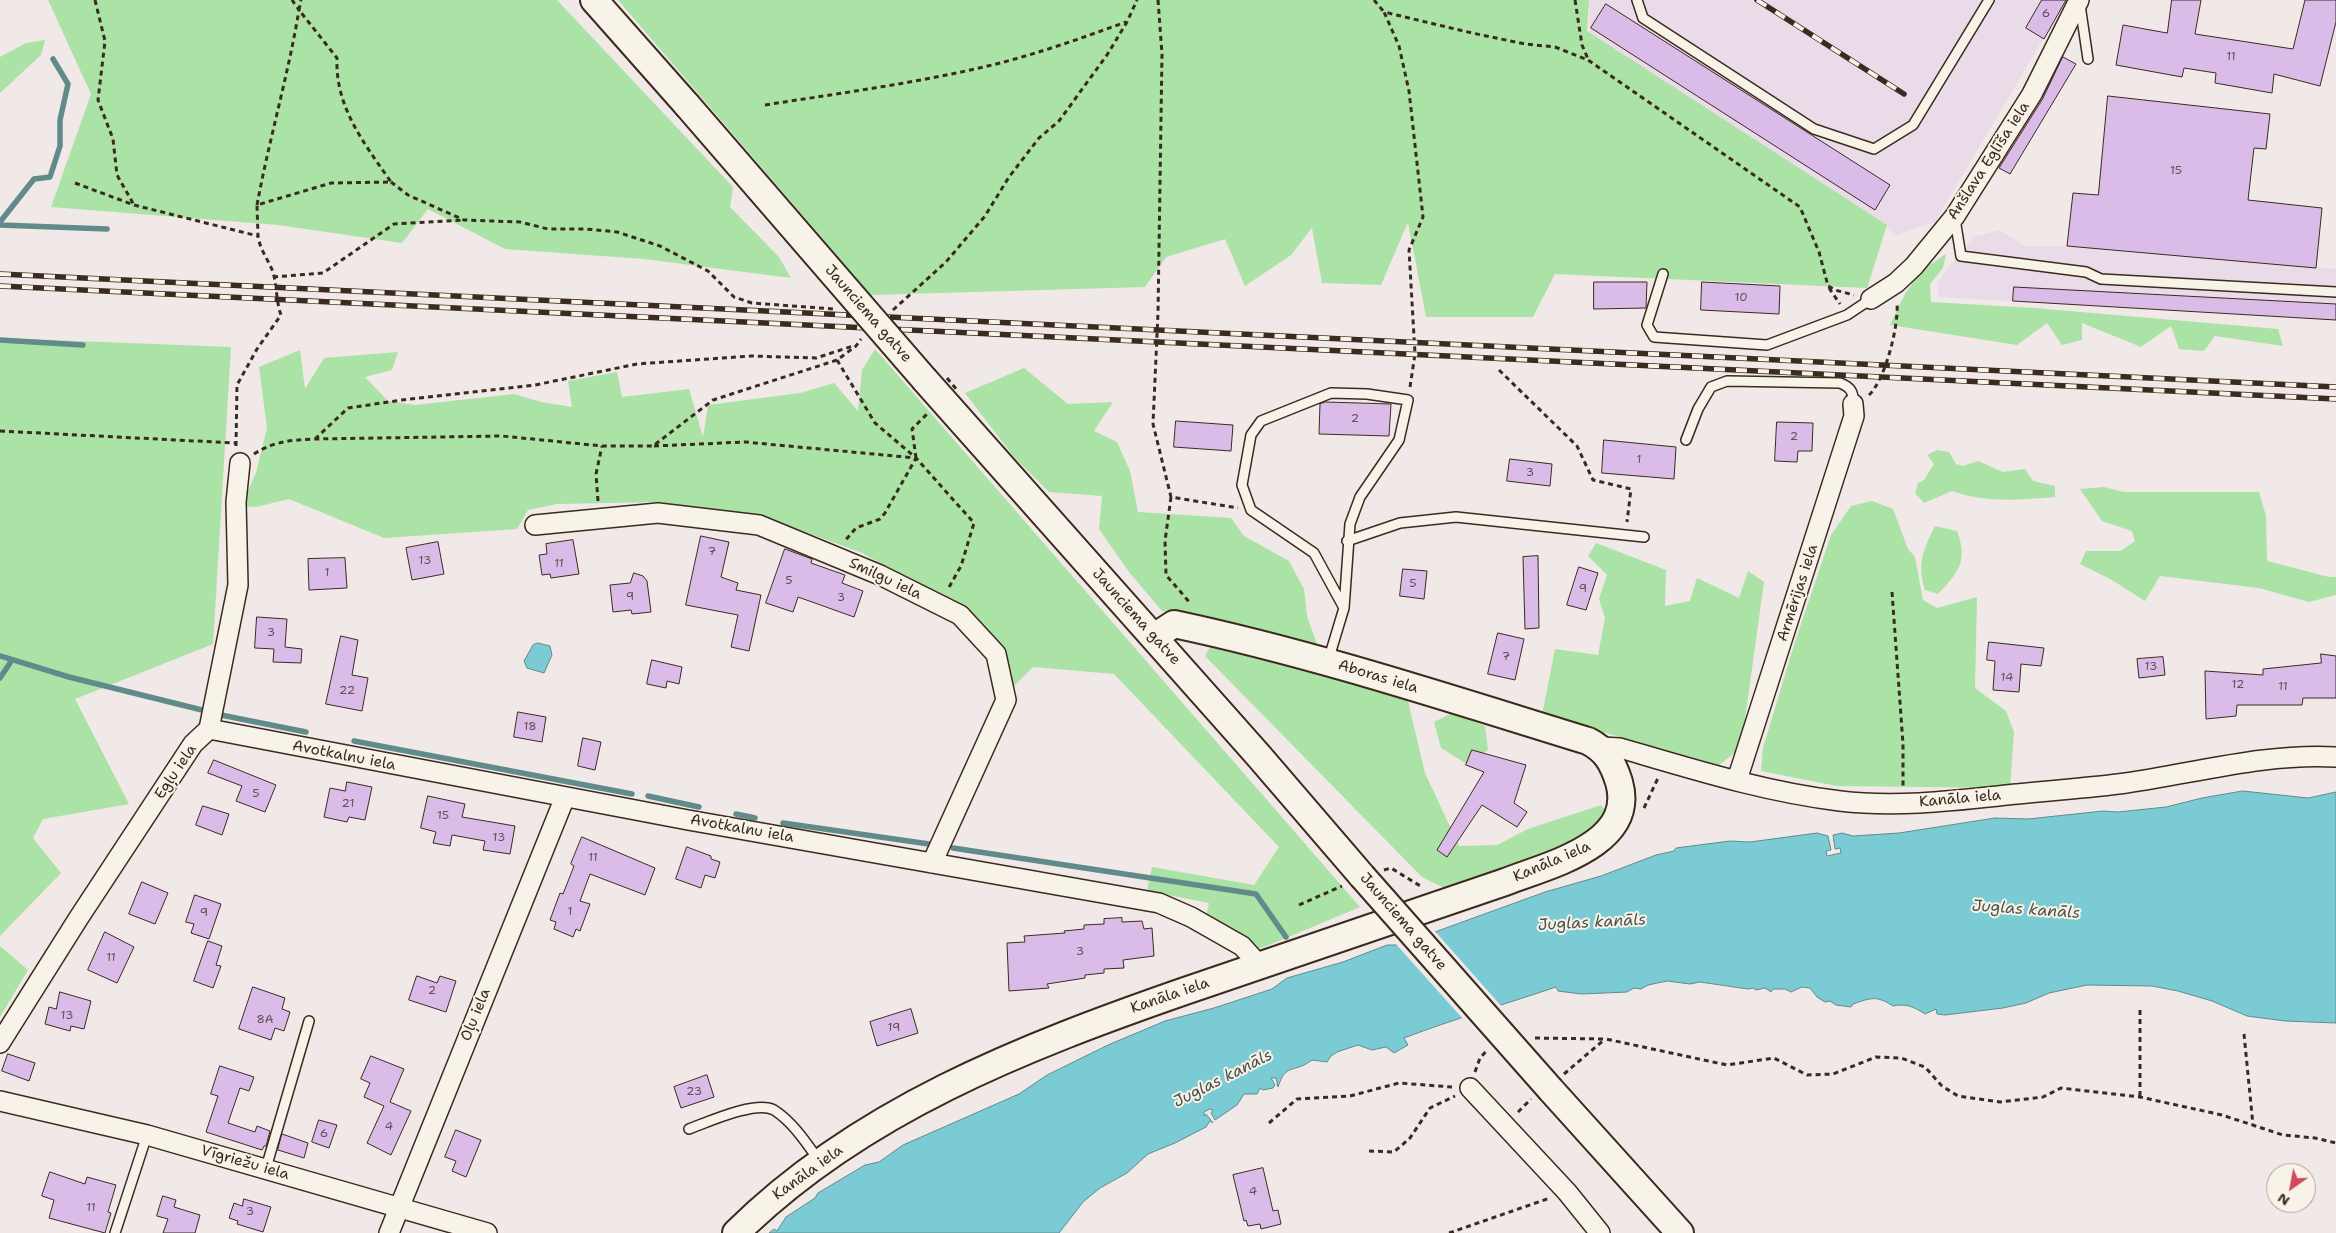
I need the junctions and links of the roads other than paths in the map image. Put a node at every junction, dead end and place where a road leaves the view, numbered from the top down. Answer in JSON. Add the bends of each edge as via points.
{"nodes":[{"id":1,"x":594,"y":0,"type":"edge"},
{"id":2,"x":1637,"y":0,"type":"edge"},
{"id":3,"x":1989,"y":0,"type":"edge"},
{"id":4,"x":2079,"y":0,"type":"edge"},
{"id":5,"x":2088,"y":59,"type":"dead end"},
{"id":6,"x":1955,"y":216,"type":"junction"},
{"id":7,"x":1664,"y":274,"type":"dead end"},
{"id":8,"x":2336,"y":292,"type":"edge"},
{"id":9,"x":1870,"y":299,"type":"joint"},
{"id":10,"x":1853,"y":404,"type":"joint"},
{"id":11,"x":1686,"y":440,"type":"dead end"},
{"id":12,"x":240,"y":463,"type":"road end"},
{"id":13,"x":535,"y":525,"type":"dead end"},
{"id":14,"x":1644,"y":537,"type":"dead end"},
{"id":15,"x":1347,"y":542,"type":"junction"},
{"id":16,"x":1344,"y":608,"type":"junction"},
{"id":17,"x":1154,"y":637,"type":"junction"},
{"id":18,"x":1328,"y":662,"type":"junction"},
{"id":19,"x":209,"y":729,"type":"junction"},
{"id":20,"x":1600,"y":747,"type":"junction"},
{"id":21,"x":2336,"y":757,"type":"edge"},
{"id":22,"x":1737,"y":780,"type":"junction"},
{"id":23,"x":565,"y":797,"type":"junction"},
{"id":24,"x":932,"y":863,"type":"junction"},
{"id":25,"x":1259,"y":965,"type":"junction"},
{"id":26,"x":309,"y":1021,"type":"dead end"},
{"id":27,"x":0,"y":1043,"type":"edge"},
{"id":28,"x":1470,"y":1088,"type":"road end"},
{"id":29,"x":0,"y":1101,"type":"edge"},
{"id":30,"x":689,"y":1129,"type":"dead end"},
{"id":31,"x":147,"y":1135,"type":"junction"},
{"id":32,"x":820,"y":1162,"type":"junction"},
{"id":33,"x":266,"y":1168,"type":"junction"},
{"id":34,"x":398,"y":1209,"type":"junction"},
{"id":35,"x":115,"y":1233,"type":"edge"},
{"id":36,"x":390,"y":1233,"type":"edge"},
{"id":37,"x":487,"y":1233,"type":"edge"},
{"id":38,"x":736,"y":1233,"type":"edge"},
{"id":39,"x":1600,"y":1233,"type":"edge"},
{"id":40,"x":1680,"y":1233,"type":"edge"}],
"edges":[{"from":1,"to":17,"type":"main road","name":"Jaunciema gatve","bridge":true},
{"from":2,"to":3,"type":"lane","via":[[1643,18],[1814,129],[1874,149],[1913,125]]},
{"from":4,"to":5,"type":"lane"},
{"from":4,"to":6,"type":"street","name":"Anšlava Eglīša iela","via":[[2032,94]]},
{"from":6,"to":8,"type":"lane","via":[[1961,256],[2086,272],[2100,279]]},
{"from":6,"to":9,"type":"street","name":"Anšlava Eglīša iela","via":[[1914,266],[1896,283]]},
{"from":7,"to":9,"type":"lane","via":[[1648,325],[1654,337],[1767,345],[1847,315]]},
{"from":10,"to":11,"type":"lane","via":[[1854,394],[1840,383],[1727,381],[1711,387]]},
{"from":10,"to":22,"type":"street","name":"Armērijas iela","via":[[1854,416],[1833,485]]},
{"from":12,"to":19,"type":"street","via":[[236,502],[238,585]]},
{"from":13,"to":24,"type":"street","name":"Smilgu iela","via":[[658,514],[759,525],[880,575],[960,615],[996,654],[1006,700]]},
{"from":14,"to":15,"type":"lane","via":[[1456,517],[1400,523]]},
{"from":15,"to":16,"type":"lane"},
{"from":15,"to":16,"type":"lane","via":[[1360,497],[1399,440],[1408,400],[1331,393],[1261,421],[1251,435],[1242,485],[1251,510],[1314,553]]},
{"from":16,"to":18,"type":"lane"},
{"from":17,"to":18,"type":"main road","name":"Aboras iela","via":[[1174,624]]},
{"from":17,"to":40,"type":"main road","name":"Jaunciema gatve","bridge":true},
{"from":18,"to":20,"type":"main road","name":"Aboras iela"},
{"from":19,"to":23,"type":"street","name":"Avotkalnu iela"},
{"from":19,"to":27,"type":"street","name":"Egļu iela","via":[[193,744]]},
{"from":20,"to":22,"type":"street","name":"Kanāla iela","via":[[1620,748]]},
{"from":20,"to":25,"type":"main road","name":"Kanāla iela","via":[[1614,764],[1623,800],[1619,817],[1596,844],[1505,882]]},
{"from":21,"to":22,"type":"street","name":"Kanāla iela","via":[[2307,755],[2237,763],[2126,783],[1903,804],[1842,802],[1781,793]]},
{"from":23,"to":24,"type":"street","name":"Avotkalnu iela"},
{"from":23,"to":34,"type":"street","name":"Oļu iela"},
{"from":24,"to":25,"type":"street","name":"Avotkalnu iela","via":[[1159,903],[1242,946]]},
{"from":25,"to":32,"type":"main road","name":"Kanāla iela","via":[[1111,1017],[972,1074],[922,1100]]},
{"from":26,"to":33,"type":"lane"},
{"from":28,"to":39,"type":"street","via":[[1567,1192]]},
{"from":29,"to":31,"type":"street","name":"Vīgriežu iela"},
{"from":30,"to":32,"type":"lane","via":[[746,1108],[773,1109],[793,1127]]},
{"from":31,"to":33,"type":"street","name":"Vīgriežu iela"},
{"from":31,"to":35,"type":"lane"},
{"from":32,"to":38,"type":"main road","name":"Kanāla iela","via":[[764,1205]]},
{"from":33,"to":34,"type":"street","name":"Vīgriežu iela"},
{"from":34,"to":36,"type":"street","name":"Oļu iela"},
{"from":34,"to":37,"type":"street","name":"Vīgriežu iela"}]}
